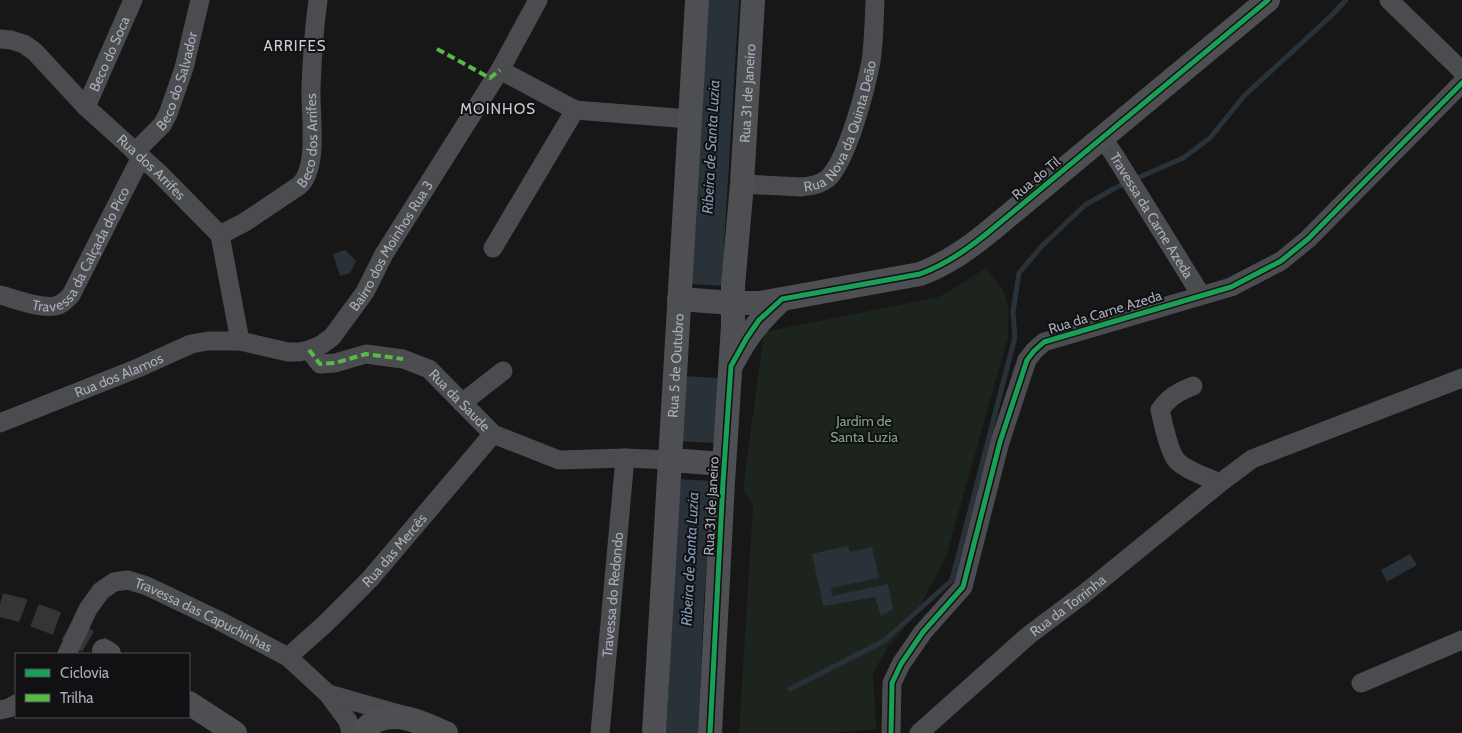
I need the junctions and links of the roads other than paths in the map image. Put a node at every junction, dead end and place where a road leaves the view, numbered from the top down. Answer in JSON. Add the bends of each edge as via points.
{"nodes":[{"id":1,"x":133,"y":0,"type":"edge"},
{"id":2,"x":200,"y":0,"type":"edge"},
{"id":3,"x":318,"y":0,"type":"edge"},
{"id":4,"x":538,"y":0,"type":"edge"},
{"id":5,"x":697,"y":0,"type":"edge"},
{"id":6,"x":753,"y":0,"type":"edge"},
{"id":7,"x":875,"y":0,"type":"edge"},
{"id":8,"x":1268,"y":0,"type":"edge"},
{"id":9,"x":1389,"y":0,"type":"edge"},
{"id":10,"x":0,"y":39,"type":"edge"},
{"id":11,"x":500,"y":70,"type":"junction"},
{"id":12,"x":1462,"y":71,"type":"edge"},
{"id":13,"x":1462,"y":83,"type":"edge"},
{"id":14,"x":86,"y":108,"type":"junction"},
{"id":15,"x":574,"y":110,"type":"junction"},
{"id":16,"x":689,"y":119,"type":"junction"},
{"id":17,"x":1102,"y":138,"type":"junction"},
{"id":18,"x":138,"y":154,"type":"junction"},
{"id":19,"x":742,"y":184,"type":"junction"},
{"id":20,"x":220,"y":235,"type":"junction"},
{"id":21,"x":492,"y":248,"type":"dead end"},
{"id":22,"x":0,"y":295,"type":"edge"},
{"id":23,"x":1201,"y":295,"type":"junction"},
{"id":24,"x":679,"y":299,"type":"junction"},
{"id":25,"x":782,"y":299,"type":"junction"},
{"id":26,"x":733,"y":303,"type":"junction"},
{"id":27,"x":240,"y":340,"type":"junction"},
{"id":28,"x":308,"y":350,"type":"junction"},
{"id":29,"x":731,"y":366,"type":"junction"},
{"id":30,"x":503,"y":371,"type":"dead end"},
{"id":31,"x":1462,"y":378,"type":"edge"},
{"id":32,"x":1193,"y":386,"type":"dead end"},
{"id":33,"x":462,"y":402,"type":"junction"},
{"id":34,"x":0,"y":423,"type":"edge"},
{"id":35,"x":493,"y":434,"type":"junction"},
{"id":36,"x":625,"y":458,"type":"junction"},
{"id":37,"x":674,"y":461,"type":"junction"},
{"id":38,"x":719,"y":463,"type":"junction"},
{"id":39,"x":1223,"y":481,"type":"junction"},
{"id":40,"x":1462,"y":640,"type":"edge"},
{"id":41,"x":67,"y":653,"type":"edge"},
{"id":42,"x":288,"y":657,"type":"junction"},
{"id":43,"x":1361,"y":683,"type":"dead end"},
{"id":44,"x":328,"y":694,"type":"junction"},
{"id":45,"x":190,"y":704,"type":"edge"},
{"id":46,"x":15,"y":705,"type":"edge"},
{"id":47,"x":0,"y":710,"type":"edge"},
{"id":48,"x":409,"y":718,"type":"junction"},
{"id":49,"x":235,"y":733,"type":"edge"},
{"id":50,"x":351,"y":733,"type":"edge"},
{"id":51,"x":362,"y":733,"type":"edge"},
{"id":52,"x":446,"y":733,"type":"edge"},
{"id":53,"x":600,"y":733,"type":"edge"},
{"id":54,"x":654,"y":733,"type":"edge"},
{"id":55,"x":710,"y":733,"type":"edge"},
{"id":56,"x":891,"y":733,"type":"edge"},
{"id":57,"x":919,"y":733,"type":"edge"}],
"edges":[{"from":1,"to":14,"type":"street","name":"Beco do Soca"},
{"from":2,"to":18,"type":"street","name":"Beco do Salvador","via":[[184,68],[168,114]]},
{"from":3,"to":20,"type":"street","name":"Beco dos Arrifes","via":[[311,90],[311,145],[306,179],[245,222]]},
{"from":4,"to":11,"type":"street","name":"Bairro dos Moinhos Rua 3"},
{"from":5,"to":16,"type":"main road","name":"Rua 5 de Outubro"},
{"from":6,"to":19,"type":"main road","name":"Rua 31 de Janeiro"},
{"from":7,"to":19,"type":"street","name":"Rua Nova da Quinta Deão","via":[[871,60],[855,123],[838,165],[819,184],[810,186]]},
{"from":8,"to":17,"type":"main road","name":"Rua do Til"},
{"from":9,"to":12,"type":"street"},
{"from":10,"to":14,"type":"street","name":"Rua dos Arrifes","via":[[24,44],[35,52]]},
{"from":11,"to":15,"type":"street"},
{"from":11,"to":28,"type":"street","name":"Bairro dos Moinhos Rua 3","via":[[384,254],[365,292],[332,337]]},
{"from":13,"to":23,"type":"street","name":"Rua da Carne Azeda","via":[[1308,239],[1282,261],[1231,287]]},
{"from":14,"to":18,"type":"street","name":"Rua dos Arrifes"},
{"from":15,"to":16,"type":"street"},
{"from":15,"to":21,"type":"street"},
{"from":16,"to":24,"type":"main road","name":"Rua 5 de Outubro"},
{"from":17,"to":23,"type":"street","name":"Travessa da Carne Azeda"},
{"from":17,"to":25,"type":"main road","name":"Rua do Til","via":[[969,248],[940,267],[920,274]]},
{"from":18,"to":20,"type":"street","name":"Rua dos Arrifes"},
{"from":18,"to":22,"type":"street","name":"Travessa da Calçada do Pico","via":[[65,302],[47,307]]},
{"from":19,"to":26,"type":"main road","name":"Rua 31 de Janeiro"},
{"from":20,"to":27,"type":"street"},
{"from":23,"to":56,"type":"street","name":"Rua da Carne Azeda","via":[[1044,342],[1027,360],[1000,442],[963,587],[923,632],[901,664],[892,683]]},
{"from":24,"to":26,"type":"main road","name":"Rua do Til"},
{"from":24,"to":37,"type":"main road","name":"Rua 5 de Outubro"},
{"from":25,"to":26,"type":"main road","name":"Rua do Til"},
{"from":25,"to":29,"type":"main road","name":"Rua 31 de Janeiro","via":[[759,320]]},
{"from":26,"to":29,"type":"main road","name":"Rua 31 de Janeiro"},
{"from":27,"to":28,"type":"street","name":"Bairro dos Moinhos Rua 3","via":[[288,352]]},
{"from":27,"to":34,"type":"street","name":"Rua dos Alamos","via":[[191,344]]},
{"from":28,"to":33,"type":"street","name":"Rua da Saude","via":[[320,364],[366,354],[403,359],[429,369]]},
{"from":29,"to":38,"type":"main road","name":"Rua 31 de Janeiro"},
{"from":30,"to":33,"type":"street"},
{"from":31,"to":39,"type":"street","name":"Rua da Torrinha","via":[[1252,459]]},
{"from":32,"to":39,"type":"street","via":[[1168,399],[1160,410],[1174,458]]},
{"from":33,"to":35,"type":"street","name":"Rua da Saude"},
{"from":35,"to":36,"type":"street","name":"Rua da Saude","via":[[558,460]]},
{"from":35,"to":42,"type":"street","name":"Rua das Mercês","via":[[370,579]]},
{"from":36,"to":37,"type":"street","name":"Rua da Saude"},
{"from":36,"to":53,"type":"street","name":"Travessa do Redondo"},
{"from":37,"to":38,"type":"main road"},
{"from":37,"to":54,"type":"main road","name":"Rua 5 de Outubro"},
{"from":38,"to":55,"type":"main road","name":"Rua 31 de Janeiro"},
{"from":39,"to":57,"type":"street","name":"Rua da Torrinha","via":[[1029,635]]},
{"from":40,"to":43,"type":"street"},
{"from":41,"to":42,"type":"street","name":"Travessa das Capuchinhas","via":[[88,609],[101,591],[114,582],[128,580],[216,619]]},
{"from":42,"to":44,"type":"street","name":"Travessa das Capuchinhas"},
{"from":44,"to":48,"type":"street"},
{"from":44,"to":50,"type":"street","via":[[348,722]]},
{"from":45,"to":49,"type":"main road"},
{"from":46,"to":47,"type":"street"},
{"from":48,"to":51,"type":"main road","via":[[381,719]]},
{"from":48,"to":52,"type":"main road"}]}
